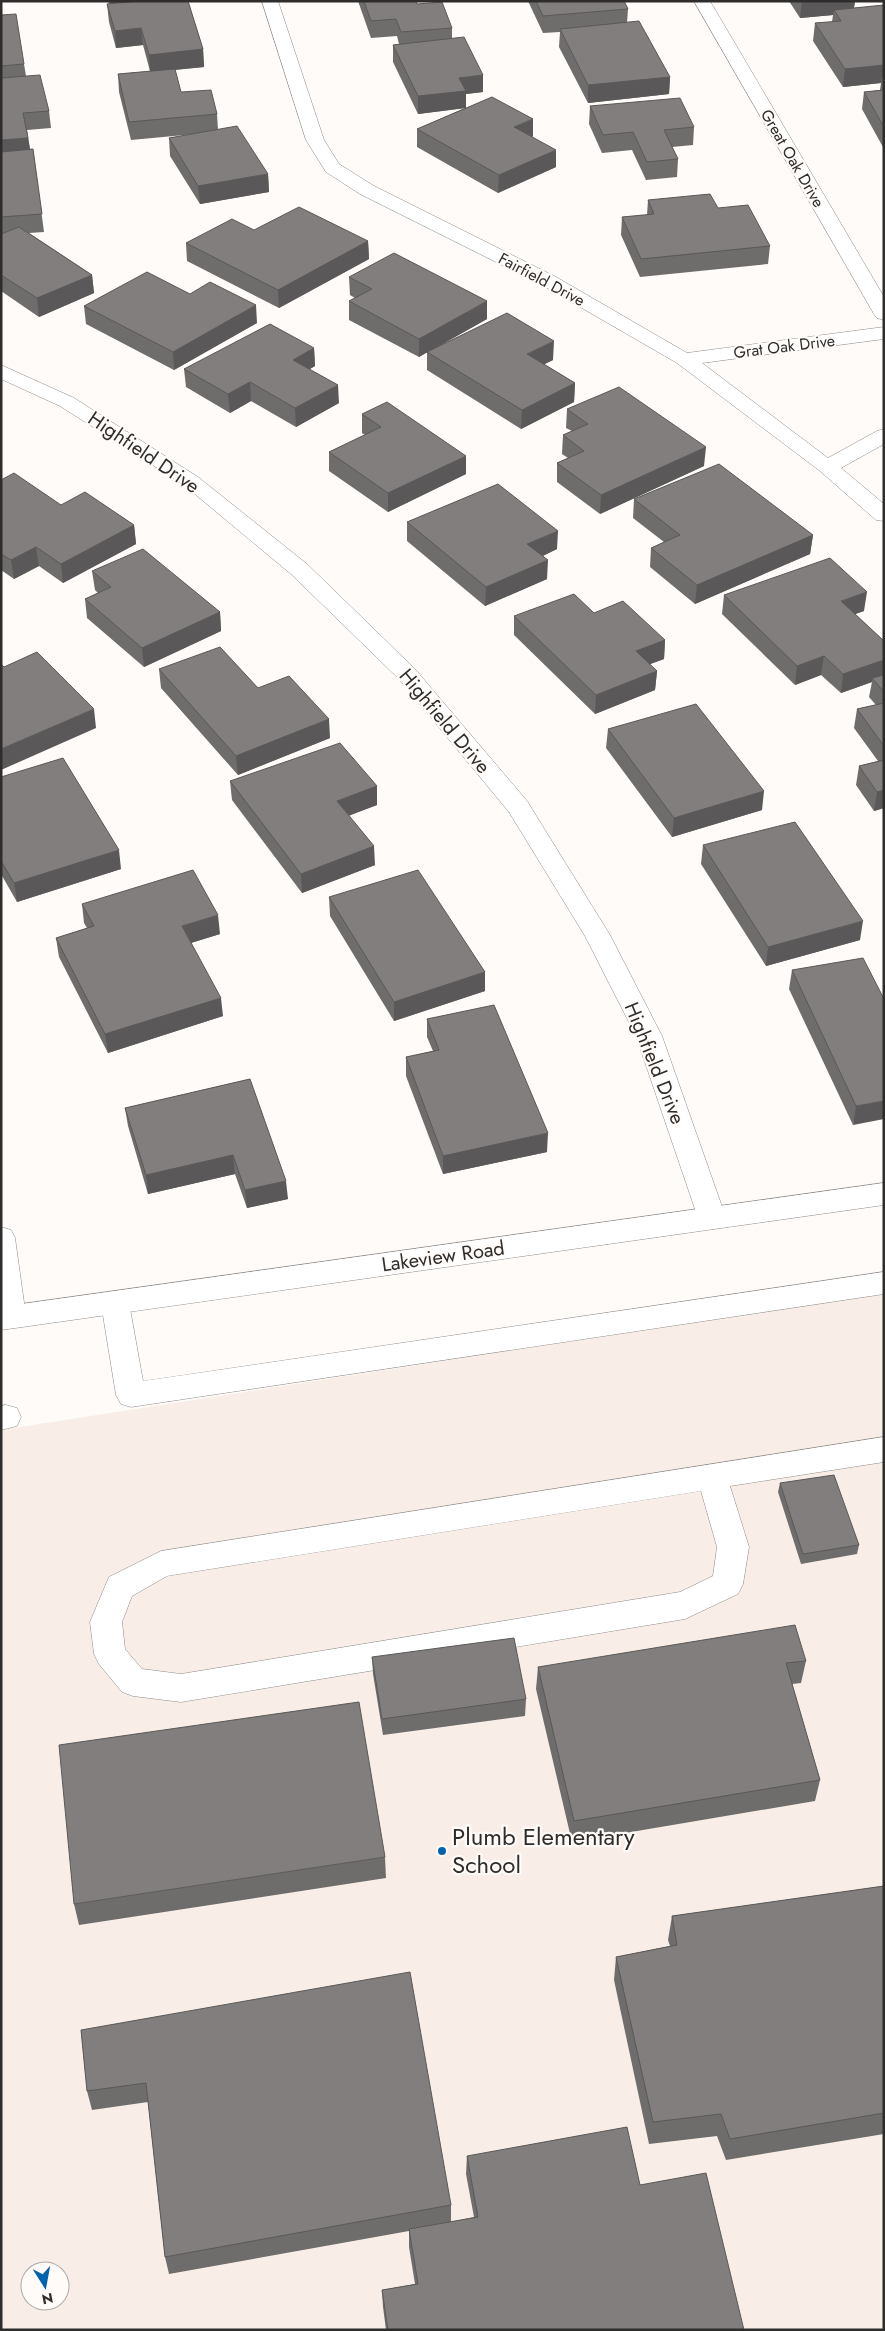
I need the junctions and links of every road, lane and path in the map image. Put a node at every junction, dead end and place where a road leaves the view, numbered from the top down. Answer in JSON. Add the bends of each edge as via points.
{"nodes":[{"id":1,"x":270,"y":1,"type":"edge"},
{"id":2,"x":702,"y":1,"type":"edge"},
{"id":3,"x":884,"y":314,"type":"edge"},
{"id":4,"x":884,"y":333,"type":"edge"},
{"id":5,"x":684,"y":359,"type":"junction"},
{"id":6,"x":1,"y":371,"type":"edge"},
{"id":7,"x":884,"y":435,"type":"edge"},
{"id":8,"x":827,"y":467,"type":"junction"},
{"id":9,"x":884,"y":515,"type":"edge"},
{"id":10,"x":884,"y":1194,"type":"edge"},
{"id":11,"x":712,"y":1218,"type":"junction"},
{"id":12,"x":1,"y":1238,"type":"edge"},
{"id":13,"x":884,"y":1283,"type":"edge"},
{"id":14,"x":115,"y":1303,"type":"junction"},
{"id":15,"x":7,"y":1318,"type":"edge"},
{"id":16,"x":884,"y":1449,"type":"edge"},
{"id":17,"x":712,"y":1476,"type":"junction"}],
"edges":[{"from":1,"to":5,"type":"street","name":"Fairfield Drive","via":[[315,140],[332,168],[367,190],[550,281]]},
{"from":2,"to":3,"type":"street","name":"Great Oak Drive"},
{"from":4,"to":5,"type":"street","name":"Grat Oak Drive"},
{"from":5,"to":8,"type":"street","name":"Fairfield Drive"},
{"from":6,"to":11,"type":"street","name":"Highfield Drive","via":[[67,402],[191,481],[298,569],[413,681],[518,807],[597,935],[649,1036]]},
{"from":7,"to":8,"type":"street"},
{"from":8,"to":9,"type":"street","name":"Fairfield Drive"},
{"from":10,"to":11,"type":"street","name":"Lakeview Road"},
{"from":11,"to":14,"type":"street","name":"Lakeview Road"},
{"from":12,"to":15,"type":"street"},
{"from":13,"to":14,"type":"street","via":[[131,1395]]},
{"from":14,"to":15,"type":"street","name":"Lakeview Road"},
{"from":16,"to":17,"type":"street"},
{"from":17,"to":17,"type":"street","via":[[734,1547],[727,1584],[685,1605],[181,1688],[133,1682],[110,1654],[106,1622],[120,1587],[161,1564]]}]}
